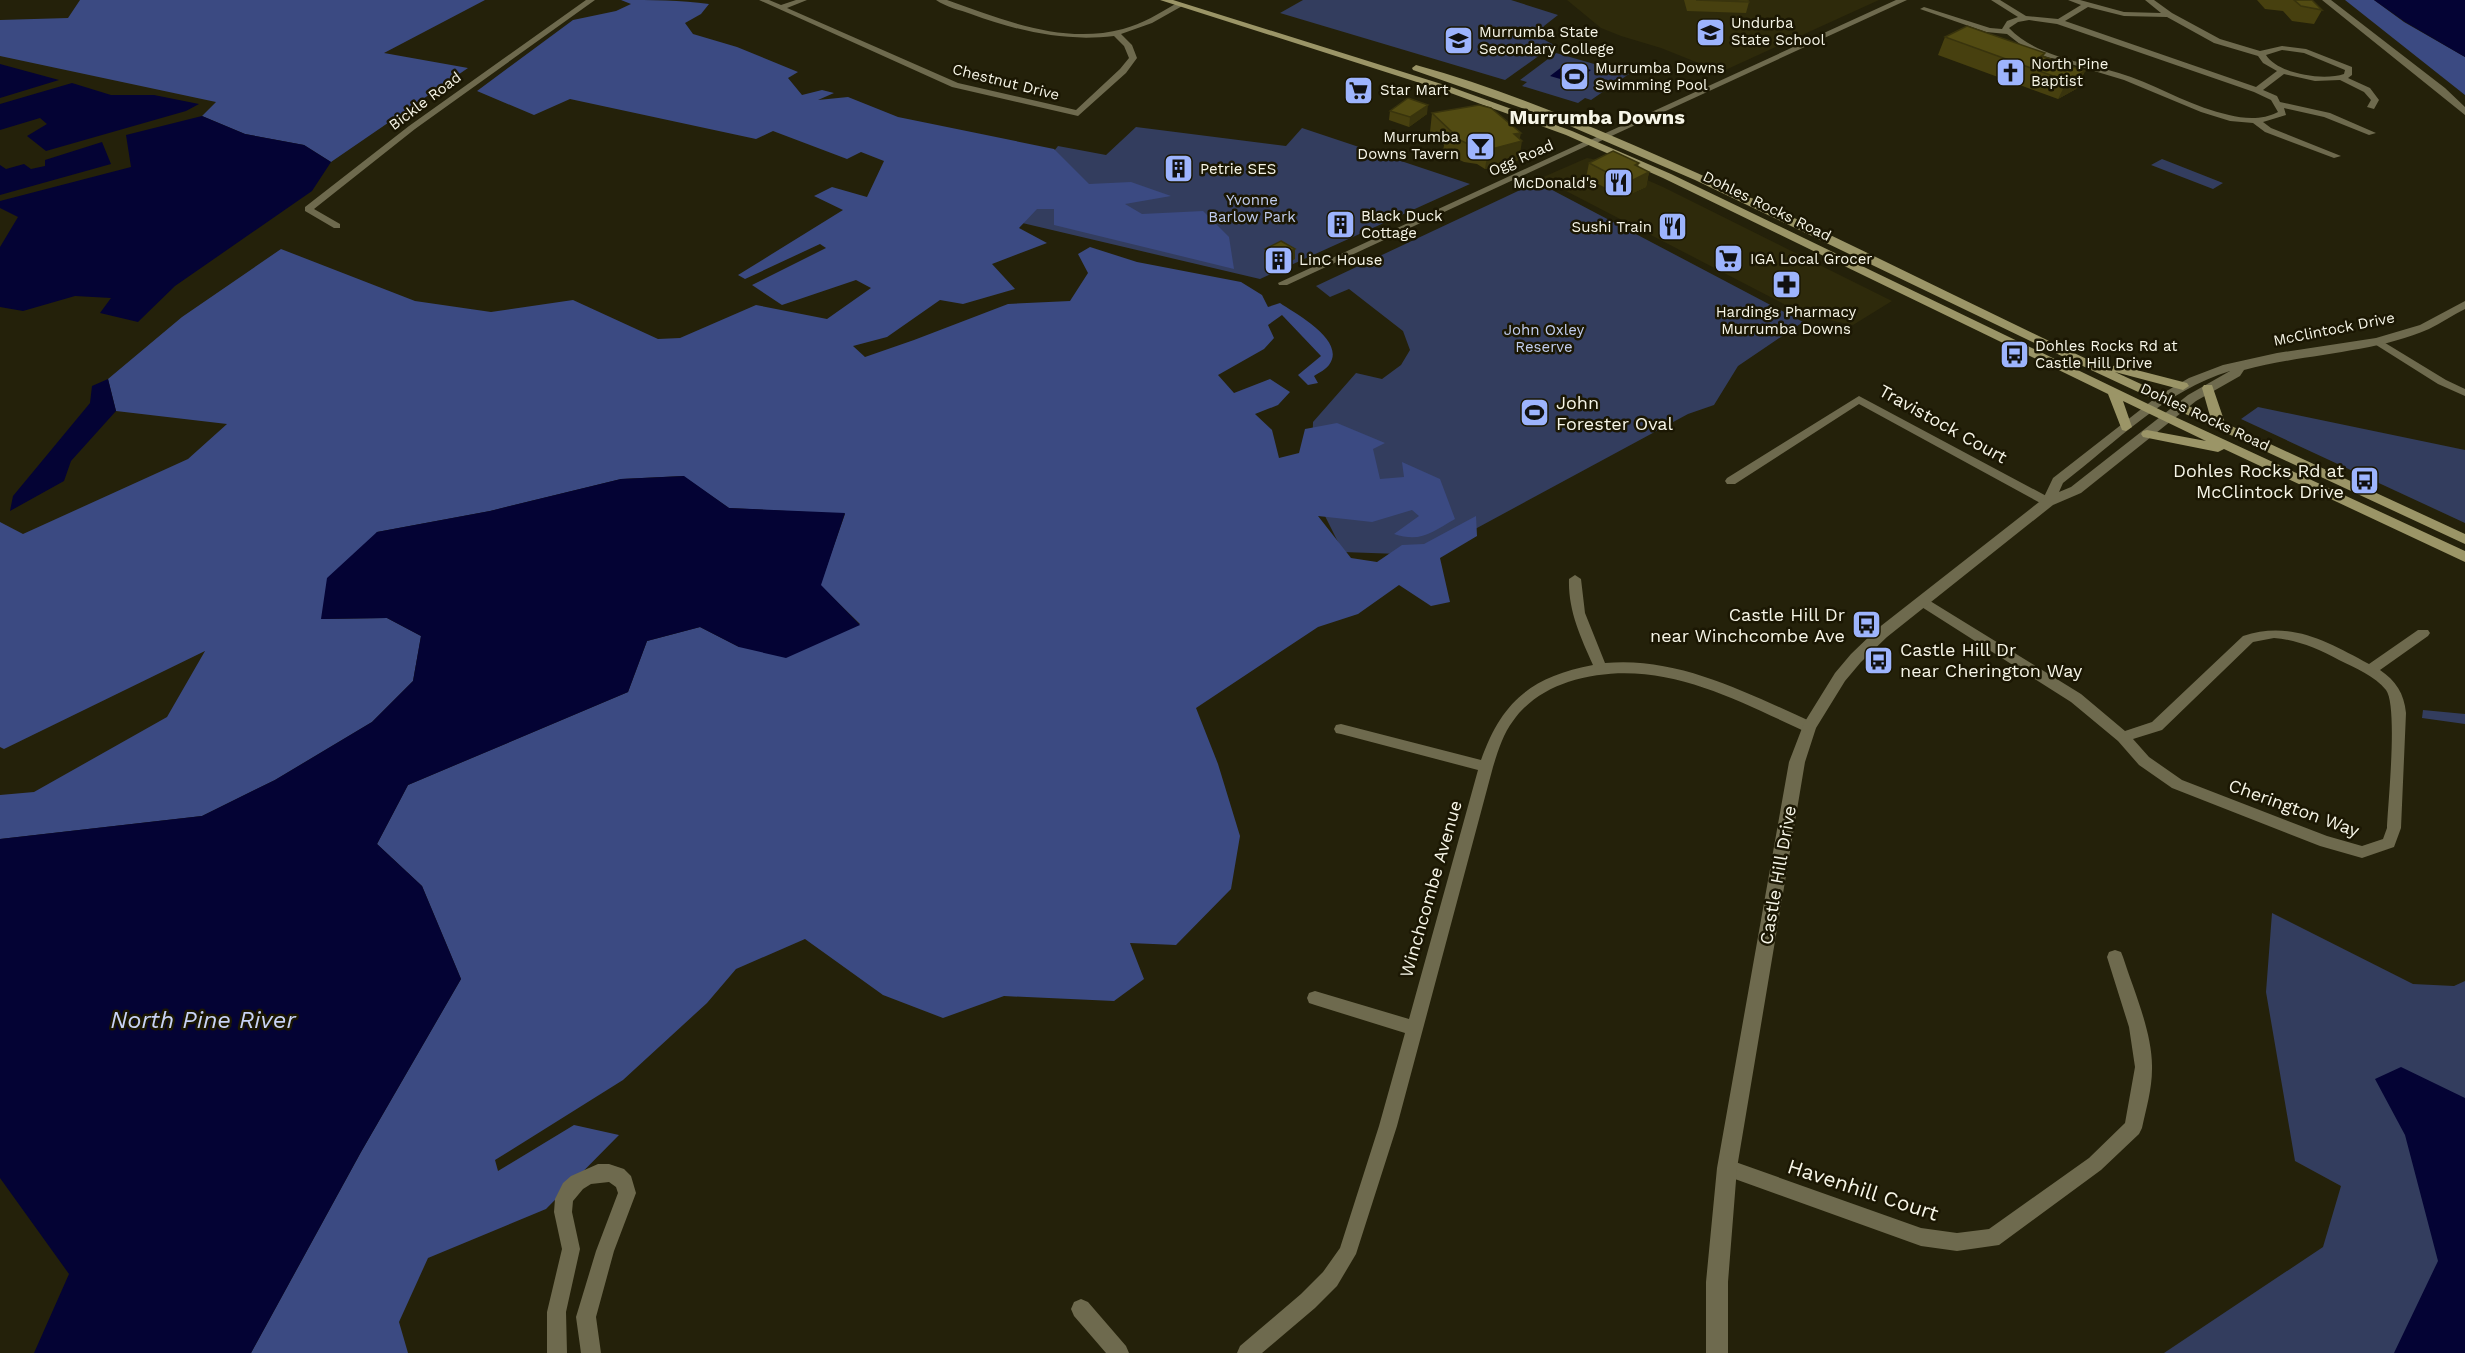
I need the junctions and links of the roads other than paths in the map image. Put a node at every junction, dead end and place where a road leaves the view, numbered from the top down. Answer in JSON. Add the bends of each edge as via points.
{"nodes":[{"id":1,"x":591,"y":0,"type":"edge"},
{"id":2,"x":763,"y":0,"type":"edge"},
{"id":3,"x":803,"y":0,"type":"edge"},
{"id":4,"x":940,"y":0,"type":"edge"},
{"id":5,"x":1164,"y":0,"type":"edge"},
{"id":6,"x":1903,"y":0,"type":"edge"},
{"id":7,"x":1995,"y":0,"type":"edge"},
{"id":8,"x":2072,"y":0,"type":"edge"},
{"id":9,"x":2149,"y":0,"type":"edge"},
{"id":10,"x":2326,"y":0,"type":"edge"},
{"id":11,"x":1183,"y":3,"type":"edge"},
{"id":12,"x":2085,"y":5,"type":"junction"},
{"id":13,"x":780,"y":8,"type":"junction"},
{"id":14,"x":1924,"y":9,"type":"dead end"},
{"id":15,"x":2169,"y":15,"type":"junction"},
{"id":16,"x":2026,"y":19,"type":"junction"},
{"id":17,"x":2059,"y":22,"type":"junction"},
{"id":18,"x":1116,"y":33,"type":"junction"},
{"id":19,"x":2008,"y":33,"type":"junction"},
{"id":20,"x":2261,"y":54,"type":"junction"},
{"id":21,"x":2284,"y":70,"type":"junction"},
{"id":22,"x":2342,"y":78,"type":"junction"},
{"id":23,"x":2257,"y":90,"type":"junction"},
{"id":24,"x":2279,"y":104,"type":"junction"},
{"id":25,"x":2371,"y":107,"type":"dead end"},
{"id":26,"x":2465,"y":112,"type":"edge"},
{"id":27,"x":2255,"y":120,"type":"junction"},
{"id":28,"x":2372,"y":133,"type":"dead end"},
{"id":29,"x":1605,"y":136,"type":"junction"},
{"id":30,"x":1591,"y":142,"type":"junction"},
{"id":31,"x":2337,"y":156,"type":"dead end"},
{"id":32,"x":337,"y":226,"type":"dead end"},
{"id":33,"x":1283,"y":283,"type":"dead end"},
{"id":34,"x":2465,"y":304,"type":"edge"},
{"id":35,"x":2377,"y":341,"type":"junction"},
{"id":36,"x":2082,"y":361,"type":"junction"},
{"id":37,"x":2240,"y":367,"type":"junction"},
{"id":38,"x":2183,"y":386,"type":"junction"},
{"id":39,"x":2208,"y":388,"type":"junction"},
{"id":40,"x":2113,"y":392,"type":"junction"},
{"id":41,"x":2465,"y":393,"type":"edge"},
{"id":42,"x":2162,"y":399,"type":"junction"},
{"id":43,"x":2181,"y":407,"type":"junction"},
{"id":44,"x":2148,"y":409,"type":"junction"},
{"id":45,"x":2167,"y":418,"type":"junction"},
{"id":46,"x":2219,"y":425,"type":"junction"},
{"id":47,"x":2126,"y":427,"type":"junction"},
{"id":48,"x":2147,"y":434,"type":"junction"},
{"id":49,"x":2236,"y":450,"type":"junction"},
{"id":50,"x":1731,"y":481,"type":"dead end"},
{"id":51,"x":2048,"y":502,"type":"junction"},
{"id":52,"x":2465,"y":539,"type":"edge"},
{"id":53,"x":2465,"y":557,"type":"edge"},
{"id":54,"x":1575,"y":579,"type":"dead end"},
{"id":55,"x":1922,"y":601,"type":"junction"},
{"id":56,"x":2423,"y":633,"type":"dead end"},
{"id":57,"x":1600,"y":666,"type":"junction"},
{"id":58,"x":2370,"y":670,"type":"junction"},
{"id":59,"x":1809,"y":727,"type":"junction"},
{"id":60,"x":1341,"y":729,"type":"dead end"},
{"id":61,"x":2123,"y":737,"type":"junction"},
{"id":62,"x":1486,"y":767,"type":"junction"},
{"id":63,"x":2115,"y":957,"type":"dead end"},
{"id":64,"x":1315,"y":998,"type":"dead end"},
{"id":65,"x":1413,"y":1028,"type":"junction"},
{"id":66,"x":1727,"y":1168,"type":"junction"},
{"id":67,"x":1081,"y":1309,"type":"dead end"},
{"id":68,"x":557,"y":1353,"type":"edge"},
{"id":69,"x":591,"y":1353,"type":"edge"},
{"id":70,"x":1119,"y":1353,"type":"edge"},
{"id":71,"x":1247,"y":1353,"type":"edge"},
{"id":72,"x":1717,"y":1353,"type":"edge"}],
"edges":[{"from":1,"to":32,"type":"street","name":"Bickle Road","via":[[460,91],[308,209]]},
{"from":2,"to":13,"type":"street","name":"Chestnut Drive"},
{"from":3,"to":13,"type":"street"},
{"from":4,"to":18,"type":"street","via":[[1059,36]]},
{"from":5,"to":11,"type":"main road","name":"Dohles Rocks Road"},
{"from":6,"to":29,"type":"street","name":"Ogg Road"},
{"from":7,"to":16,"type":"street"},
{"from":8,"to":12,"type":"street"},
{"from":9,"to":15,"type":"street"},
{"from":10,"to":26,"type":"street"},
{"from":11,"to":18,"type":"street","via":[[1139,26]]},
{"from":11,"to":29,"type":"main road","name":"Dohles Rocks Road","via":[[1447,78]]},
{"from":11,"to":30,"type":"main road","name":"Dohles Rocks Road","via":[[1448,89]]},
{"from":12,"to":15,"type":"street","via":[[2124,14]]},
{"from":12,"to":17,"type":"street"},
{"from":13,"to":18,"type":"street","name":"Chestnut Drive","via":[[955,86],[1078,113],[1133,58],[1128,45]]},
{"from":14,"to":19,"type":"street"},
{"from":15,"to":20,"type":"street","via":[[2217,41]]},
{"from":16,"to":17,"type":"street"},
{"from":16,"to":19,"type":"street","via":[[2009,23],[2005,28]]},
{"from":17,"to":23,"type":"street"},
{"from":19,"to":27,"type":"street","via":[[2058,58],[2125,77],[2197,107],[2229,118]]},
{"from":20,"to":21,"type":"street","via":[[2270,65]]},
{"from":20,"to":22,"type":"street","via":[[2278,48],[2316,54],[2349,69]]},
{"from":21,"to":22,"type":"street","via":[[2324,80]]},
{"from":21,"to":23,"type":"street"},
{"from":22,"to":25,"type":"street","via":[[2367,90],[2375,100]]},
{"from":23,"to":24,"type":"street"},
{"from":24,"to":27,"type":"street","via":[[2283,113]]},
{"from":24,"to":28,"type":"street","via":[[2327,115]]},
{"from":27,"to":31,"type":"street","via":[[2268,130]]},
{"from":29,"to":30,"type":"street","name":"Ogg Road"},
{"from":29,"to":36,"type":"main road","name":"Dohles Rocks Road"},
{"from":30,"to":33,"type":"street","name":"Ogg Road"},
{"from":30,"to":40,"type":"main road","name":"Dohles Rocks Road"},
{"from":34,"to":35,"type":"street","name":"McClintock Drive","via":[[2424,327]]},
{"from":35,"to":37,"type":"street","name":"McClintock Drive"},
{"from":35,"to":41,"type":"street"},
{"from":36,"to":38,"type":"main road"},
{"from":36,"to":42,"type":"main road","name":"Dohles Rocks Road"},
{"from":37,"to":38,"type":"street","name":"McClintock Drive","via":[[2227,368]]},
{"from":37,"to":39,"type":"street","name":"McClintock Drive"},
{"from":38,"to":42,"type":"street","name":"McClintock Drive"},
{"from":39,"to":43,"type":"street","name":"McClintock Drive"},
{"from":39,"to":46,"type":"main road"},
{"from":40,"to":44,"type":"main road","name":"Dohles Rocks Road"},
{"from":40,"to":47,"type":"main road"},
{"from":42,"to":43,"type":"main road","name":"Dohles Rocks Road"},
{"from":42,"to":44,"type":"street","name":"McClintock Drive"},
{"from":43,"to":45,"type":"street","name":"McClintock Drive"},
{"from":43,"to":46,"type":"main road","name":"Dohles Rocks Road"},
{"from":44,"to":45,"type":"main road","name":"Dohles Rocks Road"},
{"from":44,"to":47,"type":"street","name":"Castle Hill Drive"},
{"from":45,"to":48,"type":"street","name":"Castle Hill Drive"},
{"from":45,"to":49,"type":"main road","name":"Dohles Rocks Road"},
{"from":46,"to":52,"type":"main road","name":"Dohles Rocks Road"},
{"from":47,"to":51,"type":"street","name":"Castle Hill Drive","via":[[2058,481]]},
{"from":48,"to":49,"type":"main road"},
{"from":48,"to":51,"type":"street","name":"Castle Hill Drive","via":[[2076,490]]},
{"from":49,"to":53,"type":"main road","name":"Dohles Rocks Road"},
{"from":50,"to":51,"type":"street","name":"Travistock Court","via":[[1859,399]]},
{"from":51,"to":55,"type":"street","name":"Castle Hill Drive"},
{"from":54,"to":57,"type":"street","via":[[1578,614]]},
{"from":55,"to":59,"type":"street","name":"Castle Hill Drive","via":[[1856,658]]},
{"from":55,"to":61,"type":"street","name":"Cherington Way","via":[[2076,698]]},
{"from":56,"to":58,"type":"street"},
{"from":57,"to":59,"type":"street","name":"Winchcombe Avenue","via":[[1677,673]]},
{"from":57,"to":62,"type":"street","name":"Winchcombe Avenue","via":[[1538,689],[1514,709],[1497,735]]},
{"from":58,"to":61,"type":"street","name":"Cherington Way","via":[[2306,639],[2276,633],[2256,635],[2157,726]]},
{"from":58,"to":61,"type":"street","name":"Cherington Way","via":[[2391,687],[2399,713],[2394,828],[2389,843],[2376,849],[2362,852],[2325,842],[2177,784],[2144,761]]},
{"from":59,"to":66,"type":"street","name":"Castle Hill Drive","via":[[1797,762]]},
{"from":60,"to":62,"type":"street"},
{"from":62,"to":65,"type":"street","name":"Winchcombe Avenue"},
{"from":63,"to":66,"type":"street","name":"Havenhill Court","via":[[2137,1027],[2144,1067],[2133,1128],[2095,1164],[1992,1238],[1957,1242],[1921,1237]]},
{"from":64,"to":65,"type":"street"},
{"from":65,"to":71,"type":"street","name":"Winchcombe Avenue","via":[[1388,1126],[1347,1254],[1308,1301]]},
{"from":66,"to":72,"type":"street","name":"Castle Hill Drive","via":[[1717,1282]]},
{"from":67,"to":70,"type":"street"},
{"from":68,"to":69,"type":"street","via":[[556,1310],[571,1248],[562,1210],[565,1196],[584,1177],[610,1173],[623,1179],[627,1193],[586,1317]]}]}
